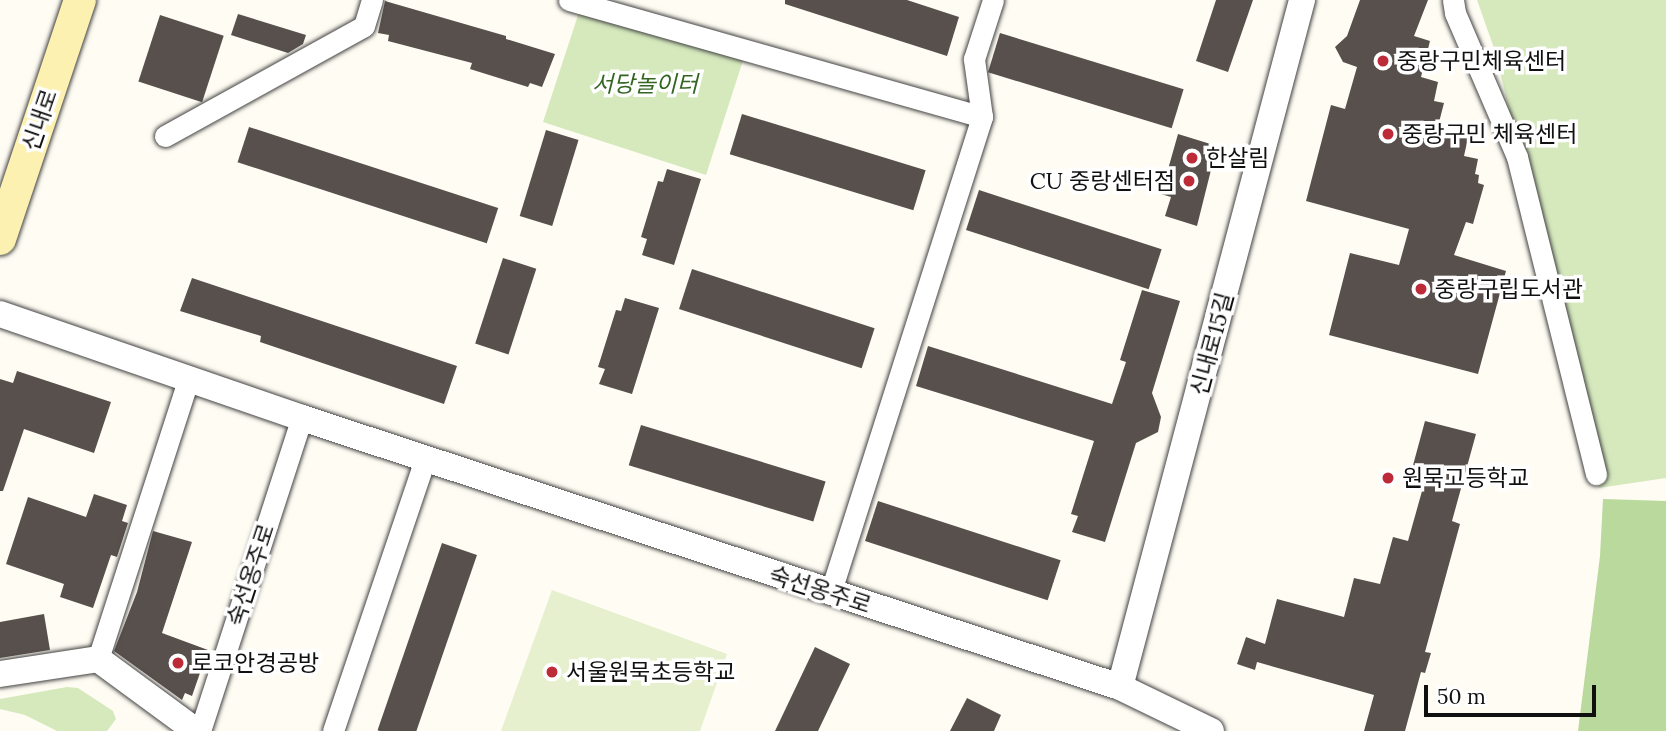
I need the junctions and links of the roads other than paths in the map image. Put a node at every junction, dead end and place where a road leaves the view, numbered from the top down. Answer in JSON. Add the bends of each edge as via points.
{"nodes":[{"id":1,"x":80,"y":0,"type":"edge"},
{"id":2,"x":372,"y":0,"type":"edge"},
{"id":3,"x":569,"y":0,"type":"edge"},
{"id":4,"x":993,"y":0,"type":"edge"},
{"id":5,"x":1302,"y":0,"type":"edge"},
{"id":6,"x":1453,"y":0,"type":"edge"},
{"id":7,"x":982,"y":117,"type":"junction"},
{"id":8,"x":165,"y":136,"type":"dead end"},
{"id":9,"x":0,"y":239,"type":"edge"},
{"id":10,"x":0,"y":314,"type":"edge"},
{"id":11,"x":188,"y":380,"type":"junction"},
{"id":12,"x":302,"y":418,"type":"junction"},
{"id":13,"x":425,"y":459,"type":"junction"},
{"id":14,"x":1596,"y":474,"type":"dead end"},
{"id":15,"x":830,"y":594,"type":"junction"},
{"id":16,"x":98,"y":659,"type":"junction"},
{"id":17,"x":0,"y":674,"type":"edge"},
{"id":18,"x":1120,"y":687,"type":"junction"},
{"id":19,"x":198,"y":731,"type":"edge"},
{"id":20,"x":333,"y":731,"type":"edge"},
{"id":21,"x":1211,"y":731,"type":"edge"}],
"edges":[{"from":1,"to":9,"type":"main road","name":"신내로"},
{"from":2,"to":8,"type":"street","via":[[364,26]]},
{"from":3,"to":7,"type":"street"},
{"from":4,"to":7,"type":"street","via":[[974,59]]},
{"from":5,"to":18,"type":"street","name":"신내로15길"},
{"from":6,"to":14,"type":"street","via":[[1517,157]]},
{"from":7,"to":15,"type":"street"},
{"from":10,"to":11,"type":"street","name":"숙선옹주로"},
{"from":11,"to":12,"type":"street","name":"숙선옹주로"},
{"from":11,"to":16,"type":"street"},
{"from":12,"to":13,"type":"street","name":"숙선옹주로"},
{"from":12,"to":19,"type":"street","name":"숙선옹주로"},
{"from":13,"to":15,"type":"street","name":"숙선옹주로"},
{"from":13,"to":20,"type":"street"},
{"from":15,"to":18,"type":"street","name":"숙선옹주로"},
{"from":16,"to":17,"type":"street"},
{"from":16,"to":19,"type":"street"},
{"from":18,"to":21,"type":"street","name":"숙선옹주로"}]}
